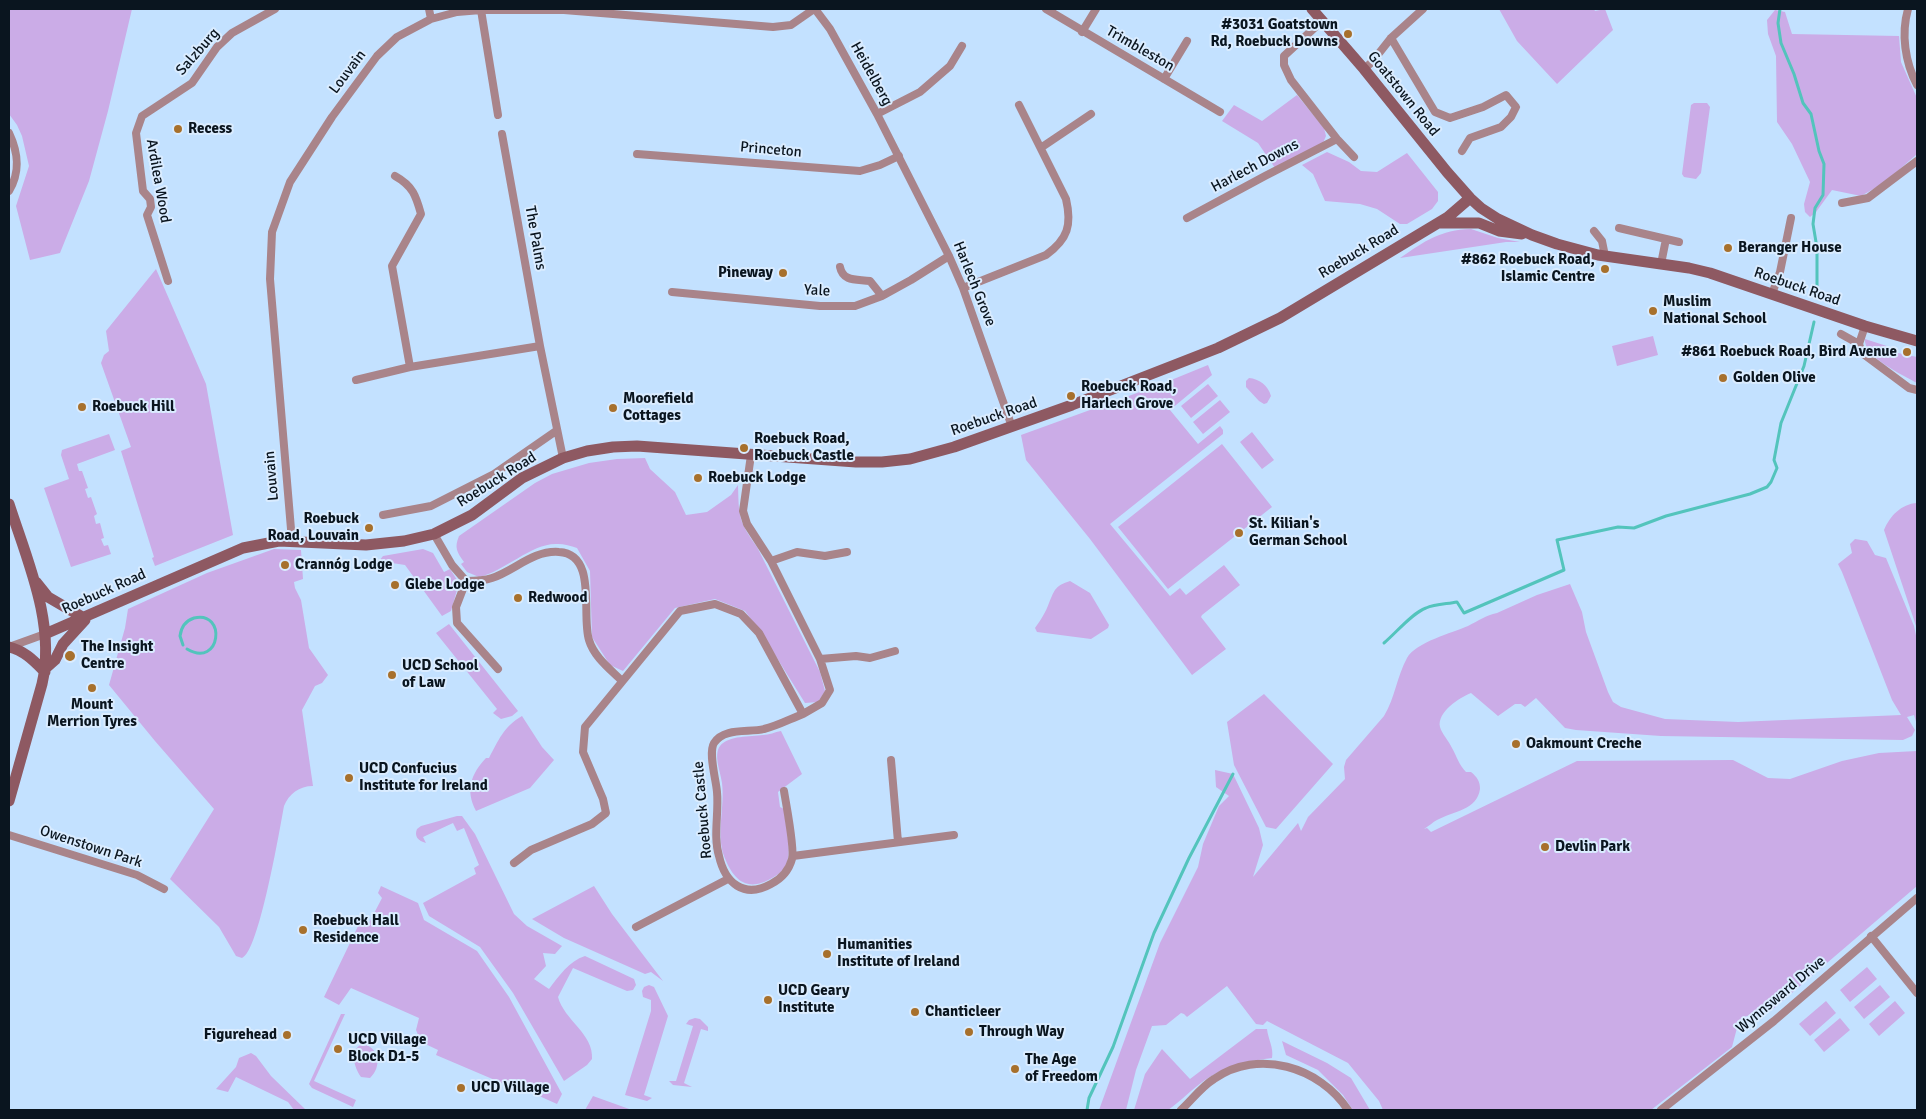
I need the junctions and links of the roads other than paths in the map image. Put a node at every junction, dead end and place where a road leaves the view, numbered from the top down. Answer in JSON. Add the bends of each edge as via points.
{"nodes":[{"id":1,"x":275,"y":9,"type":"edge"},
{"id":2,"x":429,"y":9,"type":"edge"},
{"id":3,"x":564,"y":9,"type":"edge"},
{"id":4,"x":815,"y":9,"type":"edge"},
{"id":5,"x":1046,"y":9,"type":"edge"},
{"id":6,"x":1096,"y":9,"type":"edge"},
{"id":7,"x":1312,"y":9,"type":"edge"},
{"id":8,"x":1423,"y":9,"type":"edge"},
{"id":9,"x":1908,"y":9,"type":"edge"},
{"id":10,"x":481,"y":10,"type":"edge"},
{"id":11,"x":431,"y":19,"type":"junction"},
{"id":12,"x":1323,"y":20,"type":"junction"},
{"id":13,"x":1082,"y":32,"type":"junction"},
{"id":14,"x":1391,"y":38,"type":"junction"},
{"id":15,"x":1187,"y":41,"type":"dead end"},
{"id":16,"x":962,"y":46,"type":"dead end"},
{"id":17,"x":1364,"y":69,"type":"junction"},
{"id":18,"x":1164,"y":79,"type":"junction"},
{"id":19,"x":1917,"y":85,"type":"edge"},
{"id":20,"x":168,"y":98,"type":"joint"},
{"id":21,"x":1019,"y":106,"type":"dead end"},
{"id":22,"x":1220,"y":112,"type":"dead end"},
{"id":23,"x":878,"y":114,"type":"junction"},
{"id":24,"x":1092,"y":114,"type":"dead end"},
{"id":25,"x":498,"y":115,"type":"dead end"},
{"id":26,"x":9,"y":133,"type":"edge"},
{"id":27,"x":502,"y":134,"type":"dead end"},
{"id":28,"x":1337,"y":139,"type":"junction"},
{"id":29,"x":1042,"y":148,"type":"junction"},
{"id":30,"x":1462,"y":151,"type":"dead end"},
{"id":31,"x":637,"y":154,"type":"dead end"},
{"id":32,"x":899,"y":156,"type":"junction"},
{"id":33,"x":1354,"y":157,"type":"dead end"},
{"id":34,"x":1917,"y":161,"type":"edge"},
{"id":35,"x":396,"y":176,"type":"dead end"},
{"id":36,"x":9,"y":191,"type":"edge"},
{"id":37,"x":1470,"y":198,"type":"junction"},
{"id":38,"x":1842,"y":203,"type":"dead end"},
{"id":39,"x":1187,"y":218,"type":"dead end"},
{"id":40,"x":1791,"y":218,"type":"dead end"},
{"id":41,"x":1437,"y":224,"type":"junction"},
{"id":42,"x":1619,"y":228,"type":"dead end"},
{"id":43,"x":1594,"y":231,"type":"dead end"},
{"id":44,"x":1532,"y":234,"type":"junction"},
{"id":45,"x":1666,"y":239,"type":"junction"},
{"id":46,"x":1679,"y":242,"type":"dead end"},
{"id":47,"x":949,"y":256,"type":"junction"},
{"id":48,"x":1605,"y":256,"type":"junction"},
{"id":49,"x":1661,"y":264,"type":"junction"},
{"id":50,"x":840,"y":267,"type":"dead end"},
{"id":51,"x":168,"y":281,"type":"dead end"},
{"id":52,"x":963,"y":288,"type":"junction"},
{"id":53,"x":672,"y":292,"type":"dead end"},
{"id":54,"x":1772,"y":294,"type":"junction"},
{"id":55,"x":882,"y":296,"type":"junction"},
{"id":56,"x":1865,"y":326,"type":"junction"},
{"id":57,"x":1841,"y":334,"type":"dead end"},
{"id":58,"x":1917,"y":341,"type":"edge"},
{"id":59,"x":1860,"y":344,"type":"junction"},
{"id":60,"x":540,"y":346,"type":"junction"},
{"id":61,"x":410,"y":367,"type":"junction"},
{"id":62,"x":356,"y":380,"type":"dead end"},
{"id":63,"x":1917,"y":390,"type":"edge"},
{"id":64,"x":1012,"y":427,"type":"junction"},
{"id":65,"x":556,"y":430,"type":"junction"},
{"id":66,"x":751,"y":455,"type":"junction"},
{"id":67,"x":563,"y":458,"type":"junction"},
{"id":68,"x":9,"y":504,"type":"edge"},
{"id":69,"x":384,"y":515,"type":"dead end"},
{"id":70,"x":434,"y":534,"type":"junction"},
{"id":71,"x":292,"y":541,"type":"junction"},
{"id":72,"x":847,"y":552,"type":"dead end"},
{"id":73,"x":770,"y":561,"type":"junction"},
{"id":74,"x":32,"y":576,"type":"junction"},
{"id":75,"x":466,"y":581,"type":"junction"},
{"id":76,"x":88,"y":616,"type":"junction"},
{"id":77,"x":45,"y":634,"type":"junction"},
{"id":78,"x":9,"y":647,"type":"edge"},
{"id":79,"x":895,"y":651,"type":"dead end"},
{"id":80,"x":820,"y":659,"type":"junction"},
{"id":81,"x":498,"y":668,"type":"dead end"},
{"id":82,"x":45,"y":670,"type":"junction"},
{"id":83,"x":622,"y":681,"type":"junction"},
{"id":84,"x":803,"y":714,"type":"junction"},
{"id":85,"x":891,"y":760,"type":"dead end"},
{"id":86,"x":784,"y":791,"type":"dead end"},
{"id":87,"x":9,"y":801,"type":"edge"},
{"id":88,"x":9,"y":835,"type":"edge"},
{"id":89,"x":954,"y":835,"type":"dead end"},
{"id":90,"x":898,"y":842,"type":"junction"},
{"id":91,"x":793,"y":856,"type":"junction"},
{"id":92,"x":514,"y":863,"type":"dead end"},
{"id":93,"x":728,"y":879,"type":"junction"},
{"id":94,"x":164,"y":889,"type":"dead end"},
{"id":95,"x":1917,"y":898,"type":"edge"},
{"id":96,"x":636,"y":927,"type":"dead end"},
{"id":97,"x":1871,"y":936,"type":"junction"},
{"id":98,"x":1917,"y":993,"type":"edge"},
{"id":99,"x":1181,"y":1110,"type":"edge"},
{"id":100,"x":1348,"y":1110,"type":"edge"},
{"id":101,"x":1661,"y":1110,"type":"edge"}],
"edges":[{"from":1,"to":20,"type":"street","name":"Salzburg","via":[[232,33],[217,47],[192,83]]},
{"from":2,"to":11,"type":"street"},
{"from":3,"to":4,"type":"street","name":"Louvain","via":[[773,27],[791,24]]},
{"from":3,"to":10,"type":"street","name":"Louvain"},
{"from":4,"to":23,"type":"street","name":"Heidelberg","via":[[830,29]]},
{"from":5,"to":13,"type":"street","name":"Trimbleston"},
{"from":6,"to":13,"type":"street"},
{"from":7,"to":12,"type":"street","name":"Goatstown Road"},
{"from":8,"to":14,"type":"street"},
{"from":9,"to":19,"type":"street","via":[[1907,61]]},
{"from":10,"to":11,"type":"street","name":"Louvain"},
{"from":10,"to":25,"type":"street"},
{"from":11,"to":71,"type":"street","name":"Louvain","via":[[397,37],[377,56],[290,182],[272,232],[270,279]]},
{"from":12,"to":17,"type":"street","name":"Goatstown Road"},
{"from":12,"to":28,"type":"street","via":[[1284,56],[1284,65],[1291,80]]},
{"from":13,"to":18,"type":"street","name":"Trimbleston"},
{"from":14,"to":17,"type":"street"},
{"from":14,"to":30,"type":"street","via":[[1435,112],[1450,118],[1506,95],[1516,106],[1501,127],[1470,138]]},
{"from":15,"to":18,"type":"street"},
{"from":16,"to":23,"type":"street","via":[[950,66],[920,92]]},
{"from":17,"to":37,"type":"street","name":"Goatstown Road"},
{"from":18,"to":22,"type":"street","name":"Trimbleston"},
{"from":20,"to":51,"type":"street","name":"Ardilea Wood","via":[[142,116],[136,133],[143,191],[150,199],[147,215]]},
{"from":21,"to":29,"type":"street"},
{"from":23,"to":32,"type":"street","name":"Heidelberg"},
{"from":24,"to":29,"type":"street"},
{"from":26,"to":36,"type":"street","via":[[16,148],[18,165]]},
{"from":27,"to":60,"type":"street","name":"The Palms"},
{"from":28,"to":33,"type":"street"},
{"from":28,"to":39,"type":"street","name":"Harlech Downs"},
{"from":29,"to":52,"type":"street","via":[[1066,199],[1069,224],[1063,238],[1046,255]]},
{"from":31,"to":32,"type":"street","name":"Princeton","via":[[860,171],[880,166]]},
{"from":32,"to":47,"type":"street","name":"Harlech Grove"},
{"from":34,"to":38,"type":"street","via":[[1868,198]]},
{"from":35,"to":61,"type":"street","via":[[415,194],[421,214],[392,266]]},
{"from":37,"to":41,"type":"street","name":"Roebuck Road"},
{"from":37,"to":44,"type":"street","name":"Roebuck Road","via":[[1498,219]]},
{"from":40,"to":54,"type":"street"},
{"from":41,"to":44,"type":"street","via":[[1479,223],[1499,231]]},
{"from":41,"to":64,"type":"street","name":"Roebuck Road","via":[[1280,318],[1238,339]]},
{"from":42,"to":45,"type":"street"},
{"from":43,"to":48,"type":"street","via":[[1602,241]]},
{"from":44,"to":48,"type":"street","name":"Roebuck Road"},
{"from":45,"to":46,"type":"street"},
{"from":45,"to":49,"type":"street"},
{"from":47,"to":52,"type":"street","name":"Harlech Grove"},
{"from":47,"to":55,"type":"street","name":"Yale"},
{"from":48,"to":49,"type":"street","name":"Roebuck Road"},
{"from":49,"to":54,"type":"street","name":"Roebuck Road","via":[[1710,273]]},
{"from":50,"to":55,"type":"street","via":[[841,274],[848,279],[870,281]]},
{"from":52,"to":64,"type":"street","name":"Harlech Grove"},
{"from":53,"to":55,"type":"street","name":"Yale","via":[[820,306],[855,306]]},
{"from":54,"to":56,"type":"street","name":"Roebuck Road"},
{"from":56,"to":58,"type":"street","name":"Roebuck Road"},
{"from":56,"to":59,"type":"street"},
{"from":57,"to":59,"type":"street"},
{"from":59,"to":63,"type":"street","via":[[1862,353],[1908,388]]},
{"from":60,"to":61,"type":"street"},
{"from":60,"to":65,"type":"street","name":"The Palms"},
{"from":61,"to":62,"type":"street"},
{"from":64,"to":66,"type":"street","name":"Roebuck Road","via":[[928,455],[901,460],[856,462]]},
{"from":65,"to":67,"type":"street","name":"The Palms"},
{"from":65,"to":69,"type":"street","via":[[494,474],[431,506]]},
{"from":66,"to":67,"type":"street","name":"Roebuck Road","via":[[621,446]]},
{"from":66,"to":73,"type":"street","name":"Roebuck Castle","via":[[742,511]]},
{"from":67,"to":70,"type":"street","name":"Roebuck Road","via":[[522,478],[472,515]]},
{"from":68,"to":74,"type":"street"},
{"from":70,"to":71,"type":"street","name":"Roebuck Road","via":[[366,545]]},
{"from":70,"to":75,"type":"street","via":[[452,565]]},
{"from":71,"to":76,"type":"street","name":"Roebuck Road","via":[[244,548]]},
{"from":72,"to":73,"type":"street","via":[[825,556],[797,552]]},
{"from":73,"to":80,"type":"street","name":"Roebuck Castle"},
{"from":74,"to":76,"type":"street","via":[[48,597]]},
{"from":74,"to":77,"type":"street"},
{"from":75,"to":81,"type":"street","via":[[456,608],[457,623]]},
{"from":75,"to":83,"type":"street","via":[[492,578],[541,554],[557,551],[571,555],[583,570],[586,584],[588,640],[595,655]]},
{"from":76,"to":77,"type":"street","name":"Roebuck Road"},
{"from":76,"to":82,"type":"street"},
{"from":77,"to":78,"type":"street"},
{"from":77,"to":82,"type":"street"},
{"from":78,"to":82,"type":"street","via":[[28,655]]},
{"from":79,"to":80,"type":"street","via":[[870,658]]},
{"from":80,"to":84,"type":"street","name":"Roebuck Castle","via":[[830,690],[822,703]]},
{"from":82,"to":87,"type":"street"},
{"from":83,"to":84,"type":"street","via":[[680,611],[715,604],[741,614],[759,633]]},
{"from":83,"to":92,"type":"street","via":[[585,727],[583,752],[606,813],[592,824],[531,850]]},
{"from":84,"to":93,"type":"street","name":"Roebuck Castle","via":[[764,729],[730,733],[713,744],[711,756],[718,796],[718,856]]},
{"from":85,"to":90,"type":"street"},
{"from":86,"to":91,"type":"street"},
{"from":88,"to":94,"type":"street","name":"Owenstown Park","via":[[137,876]]},
{"from":89,"to":90,"type":"street"},
{"from":90,"to":91,"type":"street"},
{"from":91,"to":93,"type":"street","via":[[789,868],[778,880],[762,889],[747,891]]},
{"from":93,"to":96,"type":"street"},
{"from":95,"to":97,"type":"street","name":"Wynnsward Drive"},
{"from":97,"to":98,"type":"street"},
{"from":97,"to":101,"type":"street","name":"Wynnsward Drive","via":[[1758,1033]]},
{"from":99,"to":100,"type":"street","via":[[1214,1078],[1243,1066],[1263,1064],[1289,1066],[1306,1072],[1326,1084]]}]}
